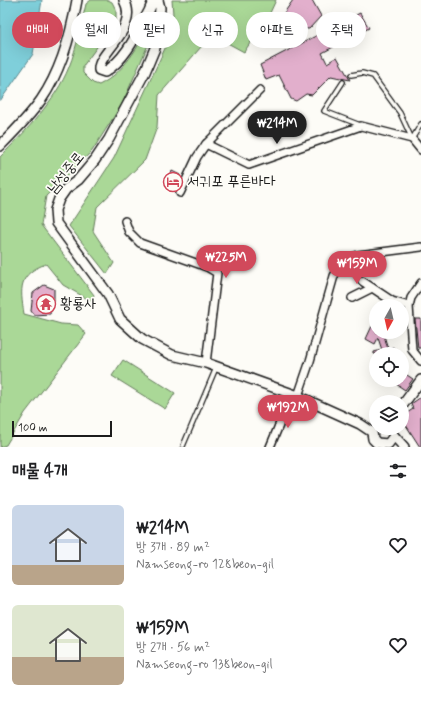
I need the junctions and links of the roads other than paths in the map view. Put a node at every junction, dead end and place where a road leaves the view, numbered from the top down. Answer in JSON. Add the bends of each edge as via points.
{"nodes":[{"id":1,"x":77,"y":0,"type":"edge"},
{"id":2,"x":124,"y":0,"type":"edge"},
{"id":3,"x":351,"y":75,"type":"dead end"},
{"id":4,"x":343,"y":82,"type":"dead end"},
{"id":5,"x":260,"y":90,"type":"dead end"},
{"id":6,"x":421,"y":124,"type":"edge"},
{"id":7,"x":361,"y":126,"type":"junction"},
{"id":8,"x":412,"y":139,"type":"junction"},
{"id":9,"x":206,"y":144,"type":"junction"},
{"id":10,"x":0,"y":146,"type":"edge"},
{"id":11,"x":421,"y":150,"type":"edge"},
{"id":12,"x":180,"y":193,"type":"dead end"},
{"id":13,"x":125,"y":221,"type":"dead end"},
{"id":14,"x":421,"y":247,"type":"edge"},
{"id":15,"x":362,"y":281,"type":"dead end"},
{"id":16,"x":421,"y":283,"type":"edge"},
{"id":17,"x":372,"y":288,"type":"junction"},
{"id":18,"x":352,"y":298,"type":"dead end"},
{"id":19,"x":389,"y":299,"type":"edge"},
{"id":20,"x":409,"y":306,"type":"joint"},
{"id":21,"x":421,"y":361,"type":"edge"},
{"id":22,"x":206,"y":363,"type":"junction"},
{"id":23,"x":217,"y":367,"type":"junction"},
{"id":24,"x":421,"y":380,"type":"edge"},
{"id":25,"x":295,"y":395,"type":"junction"},
{"id":26,"x":409,"y":396,"type":"edge"},
{"id":27,"x":369,"y":427,"type":"edge"},
{"id":28,"x":373,"y":435,"type":"edge"},
{"id":29,"x":392,"y":435,"type":"edge"},
{"id":30,"x":376,"y":445,"type":"edge"},
{"id":31,"x":183,"y":446,"type":"edge"},
{"id":32,"x":270,"y":447,"type":"edge"},
{"id":33,"x":404,"y":447,"type":"edge"}],
"edges":[{"from":1,"to":10,"type":"street","via":[[68,39],[42,99]]},
{"from":2,"to":22,"type":"street","name":"남성중로","via":[[127,14],[125,24],[121,34],[100,63],[99,70],[106,72],[120,60],[153,3],[158,0],[160,18],[155,48],[109,139],[95,160],[59,199],[55,210],[56,223],[108,294],[120,319],[142,339],[156,347],[172,355]]},
{"from":3,"to":8,"type":"lane","via":[[362,73],[373,76],[400,113]]},
{"from":4,"to":7,"type":"lane","via":[[324,111]]},
{"from":5,"to":9,"type":"street"},
{"from":6,"to":8,"type":"lane"},
{"from":7,"to":8,"type":"street"},
{"from":7,"to":9,"type":"street","via":[[249,165]]},
{"from":8,"to":11,"type":"street"},
{"from":9,"to":12,"type":"street"},
{"from":13,"to":22,"type":"street","via":[[133,238],[140,243],[208,267],[217,273]]},
{"from":14,"to":25,"type":"street","via":[[358,255],[342,264],[334,276],[310,361]]},
{"from":15,"to":17,"type":"street"},
{"from":16,"to":20,"type":"street"},
{"from":17,"to":18,"type":"street"},
{"from":17,"to":19,"type":"street"},
{"from":20,"to":21,"type":"street","via":[[412,350]]},
{"from":22,"to":23,"type":"street","name":"남성중로"},
{"from":23,"to":25,"type":"street","name":"남성중로"},
{"from":23,"to":31,"type":"lane"},
{"from":24,"to":26,"type":"street"},
{"from":25,"to":27,"type":"street","name":"남성중로"},
{"from":25,"to":32,"type":"street"},
{"from":28,"to":30,"type":"street","name":"남성중로"},
{"from":29,"to":30,"type":"street","name":"남성중로","via":[[384,445]]},
{"from":29,"to":33,"type":"street","name":"남성중로"}]}
